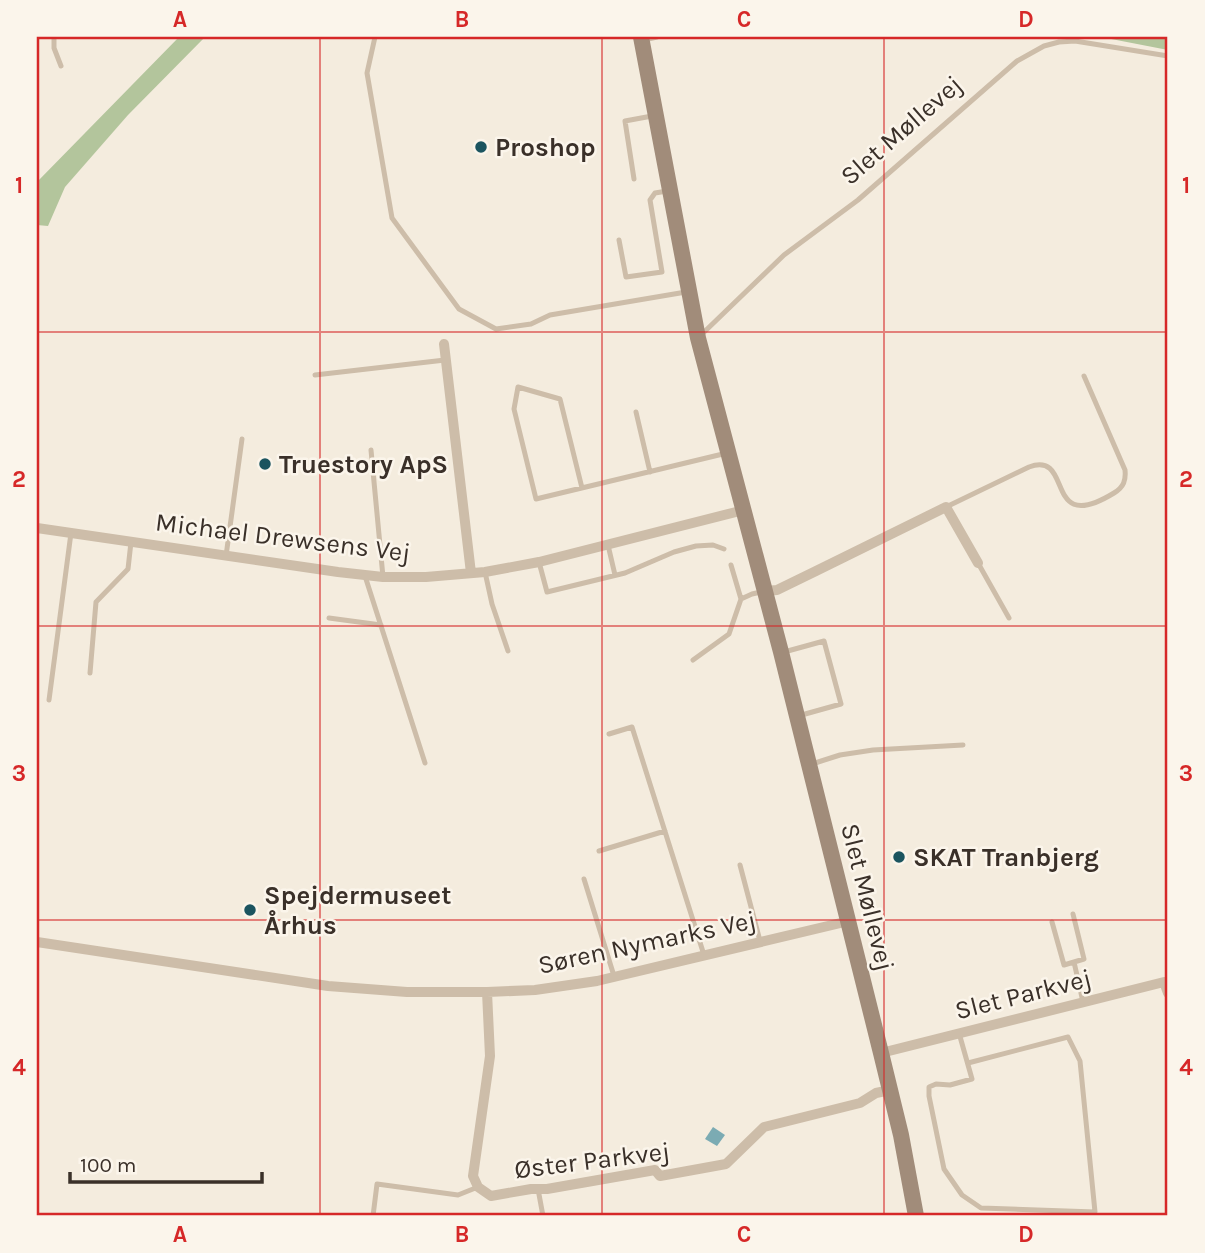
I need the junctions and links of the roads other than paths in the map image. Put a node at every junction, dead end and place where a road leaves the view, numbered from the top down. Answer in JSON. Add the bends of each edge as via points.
{"nodes":[{"id":1,"x":54,"y":37,"type":"edge"},
{"id":2,"x":375,"y":37,"type":"edge"},
{"id":3,"x":646,"y":38,"type":"edge"},
{"id":4,"x":1168,"y":56,"type":"edge"},
{"id":5,"x":61,"y":66,"type":"dead end"},
{"id":6,"x":655,"y":115,"type":"junction"},
{"id":7,"x":634,"y":179,"type":"dead end"},
{"id":8,"x":670,"y":191,"type":"junction"},
{"id":9,"x":619,"y":240,"type":"dead end"},
{"id":10,"x":689,"y":292,"type":"junction"},
{"id":11,"x":698,"y":338,"type":"junction"},
{"id":12,"x":444,"y":344,"type":"dead end"},
{"id":13,"x":445,"y":360,"type":"junction"},
{"id":14,"x":315,"y":375,"type":"dead end"},
{"id":15,"x":1084,"y":376,"type":"dead end"},
{"id":16,"x":636,"y":412,"type":"dead end"},
{"id":17,"x":242,"y":439,"type":"dead end"},
{"id":18,"x":371,"y":450,"type":"dead end"},
{"id":19,"x":729,"y":453,"type":"junction"},
{"id":20,"x":650,"y":472,"type":"junction"},
{"id":21,"x":582,"y":488,"type":"junction"},
{"id":22,"x":946,"y":507,"type":"junction"},
{"id":23,"x":744,"y":510,"type":"junction"},
{"id":24,"x":37,"y":528,"type":"edge"},
{"id":25,"x":71,"y":533,"type":"junction"},
{"id":26,"x":131,"y":542,"type":"junction"},
{"id":27,"x":608,"y":545,"type":"junction"},
{"id":28,"x":724,"y":550,"type":"dead end"},
{"id":29,"x":226,"y":556,"type":"junction"},
{"id":30,"x":539,"y":562,"type":"junction"},
{"id":31,"x":978,"y":563,"type":"joint"},
{"id":32,"x":731,"y":565,"type":"dead end"},
{"id":33,"x":485,"y":572,"type":"junction"},
{"id":34,"x":471,"y":573,"type":"junction"},
{"id":35,"x":365,"y":575,"type":"junction"},
{"id":36,"x":615,"y":575,"type":"junction"},
{"id":37,"x":383,"y":577,"type":"junction"},
{"id":38,"x":765,"y":591,"type":"junction"},
{"id":39,"x":741,"y":599,"type":"junction"},
{"id":40,"x":329,"y":618,"type":"dead end"},
{"id":41,"x":1009,"y":618,"type":"dead end"},
{"id":42,"x":381,"y":625,"type":"junction"},
{"id":43,"x":508,"y":651,"type":"dead end"},
{"id":44,"x":781,"y":652,"type":"junction"},
{"id":45,"x":693,"y":660,"type":"dead end"},
{"id":46,"x":90,"y":673,"type":"dead end"},
{"id":47,"x":49,"y":700,"type":"dead end"},
{"id":48,"x":797,"y":716,"type":"junction"},
{"id":49,"x":610,"y":734,"type":"dead end"},
{"id":50,"x":963,"y":745,"type":"dead end"},
{"id":51,"x":425,"y":762,"type":"dead end"},
{"id":52,"x":809,"y":765,"type":"junction"},
{"id":53,"x":664,"y":831,"type":"junction"},
{"id":54,"x":599,"y":851,"type":"dead end"},
{"id":55,"x":740,"y":865,"type":"dead end"},
{"id":56,"x":584,"y":879,"type":"dead end"},
{"id":57,"x":1073,"y":914,"type":"dead end"},
{"id":58,"x":849,"y":921,"type":"junction"},
{"id":59,"x":1052,"y":922,"type":"dead end"},
{"id":60,"x":37,"y":942,"type":"edge"},
{"id":61,"x":760,"y":942,"type":"junction"},
{"id":62,"x":704,"y":955,"type":"junction"},
{"id":63,"x":1074,"y":962,"type":"junction"},
{"id":64,"x":615,"y":977,"type":"junction"},
{"id":65,"x":487,"y":992,"type":"junction"},
{"id":66,"x":1168,"y":993,"type":"edge"},
{"id":67,"x":1083,"y":1002,"type":"junction"},
{"id":68,"x":959,"y":1033,"type":"junction"},
{"id":69,"x":881,"y":1053,"type":"junction"},
{"id":70,"x":968,"y":1063,"type":"junction"},
{"id":71,"x":890,"y":1090,"type":"junction"},
{"id":72,"x":478,"y":1187,"type":"junction"},
{"id":73,"x":538,"y":1189,"type":"junction"},
{"id":74,"x":373,"y":1216,"type":"edge"},
{"id":75,"x":543,"y":1216,"type":"edge"},
{"id":76,"x":916,"y":1216,"type":"edge"}],
"edges":[{"from":1,"to":5,"type":"lane"},
{"from":2,"to":10,"type":"lane","via":[[367,73],[393,218],[459,309],[496,329],[531,324],[550,314]]},
{"from":3,"to":6,"type":"street","name":"Slet Møllevej"},
{"from":4,"to":11,"type":"lane","name":"Slet Møllevej","via":[[1075,41],[1030,52],[858,200],[784,255]]},
{"from":6,"to":7,"type":"lane","via":[[625,121]]},
{"from":6,"to":8,"type":"street","name":"Slet Møllevej"},
{"from":8,"to":9,"type":"lane","via":[[650,200],[662,271],[626,277]]},
{"from":8,"to":10,"type":"street","name":"Slet Møllevej"},
{"from":10,"to":11,"type":"street","name":"Slet Møllevej"},
{"from":11,"to":19,"type":"street","name":"Slet Møllevej"},
{"from":12,"to":13,"type":"street"},
{"from":13,"to":14,"type":"lane"},
{"from":13,"to":34,"type":"street"},
{"from":15,"to":22,"type":"lane","via":[[1125,470],[1121,488],[1078,506],[1068,500],[1050,468],[1039,464]]},
{"from":16,"to":20,"type":"lane"},
{"from":17,"to":29,"type":"lane"},
{"from":18,"to":37,"type":"lane"},
{"from":19,"to":20,"type":"lane"},
{"from":19,"to":23,"type":"street","name":"Slet Møllevej"},
{"from":20,"to":21,"type":"lane"},
{"from":21,"to":21,"type":"lane","via":[[536,499],[514,409],[518,387],[560,399]]},
{"from":22,"to":31,"type":"street"},
{"from":22,"to":38,"type":"street","via":[[777,590]]},
{"from":23,"to":27,"type":"street","name":"Michael Drewsens Vej"},
{"from":23,"to":38,"type":"street","name":"Slet Møllevej"},
{"from":24,"to":25,"type":"street","name":"Michael Drewsens Vej"},
{"from":25,"to":26,"type":"street","name":"Michael Drewsens Vej"},
{"from":25,"to":47,"type":"lane"},
{"from":26,"to":29,"type":"street","name":"Michael Drewsens Vej"},
{"from":26,"to":46,"type":"lane","name":"Michael Drewsens Vej","via":[[128,569],[96,602]]},
{"from":27,"to":30,"type":"street","name":"Michael Drewsens Vej"},
{"from":27,"to":36,"type":"lane"},
{"from":28,"to":36,"type":"lane","via":[[696,545]]},
{"from":29,"to":35,"type":"street","name":"Michael Drewsens Vej"},
{"from":30,"to":33,"type":"street","name":"Michael Drewsens Vej"},
{"from":30,"to":36,"type":"lane","via":[[547,592]]},
{"from":31,"to":41,"type":"lane"},
{"from":32,"to":39,"type":"lane"},
{"from":33,"to":34,"type":"street","name":"Michael Drewsens Vej"},
{"from":33,"to":43,"type":"lane"},
{"from":34,"to":37,"type":"street","name":"Michael Drewsens Vej"},
{"from":35,"to":37,"type":"street","name":"Michael Drewsens Vej"},
{"from":35,"to":42,"type":"lane"},
{"from":38,"to":39,"type":"lane"},
{"from":38,"to":44,"type":"street","name":"Slet Møllevej"},
{"from":39,"to":45,"type":"lane","via":[[729,634]]},
{"from":40,"to":42,"type":"lane"},
{"from":42,"to":51,"type":"lane"},
{"from":44,"to":48,"type":"street","name":"Slet Møllevej"},
{"from":44,"to":48,"type":"lane","via":[[824,641],[841,704]]},
{"from":48,"to":52,"type":"street","name":"Slet Møllevej"},
{"from":49,"to":53,"type":"lane","via":[[632,727]]},
{"from":50,"to":52,"type":"lane","via":[[873,750]]},
{"from":52,"to":58,"type":"street","name":"Slet Møllevej"},
{"from":53,"to":54,"type":"lane"},
{"from":53,"to":62,"type":"lane"},
{"from":55,"to":61,"type":"lane"},
{"from":56,"to":64,"type":"lane"},
{"from":57,"to":63,"type":"lane","via":[[1084,959]]},
{"from":58,"to":61,"type":"street","name":"Søren Nymarks Vej"},
{"from":58,"to":69,"type":"street","name":"Slet Møllevej"},
{"from":59,"to":63,"type":"lane","via":[[1064,965]]},
{"from":60,"to":65,"type":"street","name":"Søren Nymarks Vej","via":[[328,986]]},
{"from":61,"to":62,"type":"street","name":"Søren Nymarks Vej"},
{"from":62,"to":64,"type":"street","name":"Søren Nymarks Vej"},
{"from":63,"to":67,"type":"lane"},
{"from":64,"to":65,"type":"street","name":"Søren Nymarks Vej","via":[[535,990]]},
{"from":65,"to":72,"type":"street","name":"Øster Parkvej","via":[[490,1056],[473,1176]]},
{"from":66,"to":67,"type":"street","name":"Slet Parkvej","via":[[1164,982]]},
{"from":67,"to":68,"type":"street","name":"Slet Parkvej"},
{"from":68,"to":69,"type":"street","name":"Slet Parkvej"},
{"from":68,"to":70,"type":"lane"},
{"from":69,"to":71,"type":"street","name":"Slet Møllevej"},
{"from":70,"to":70,"type":"lane","via":[[972,1079],[929,1087],[944,1169],[962,1195],[981,1208],[1095,1212],[1080,1061],[1068,1037]]},
{"from":71,"to":73,"type":"street","name":"Øster Parkvej","via":[[860,1103],[764,1127],[726,1164]]},
{"from":71,"to":76,"type":"street","name":"Slet Møllevej"},
{"from":72,"to":73,"type":"street","name":"Øster Parkvej","via":[[491,1196]]},
{"from":72,"to":74,"type":"lane","via":[[458,1195],[377,1184]]},
{"from":73,"to":75,"type":"lane"}]}
